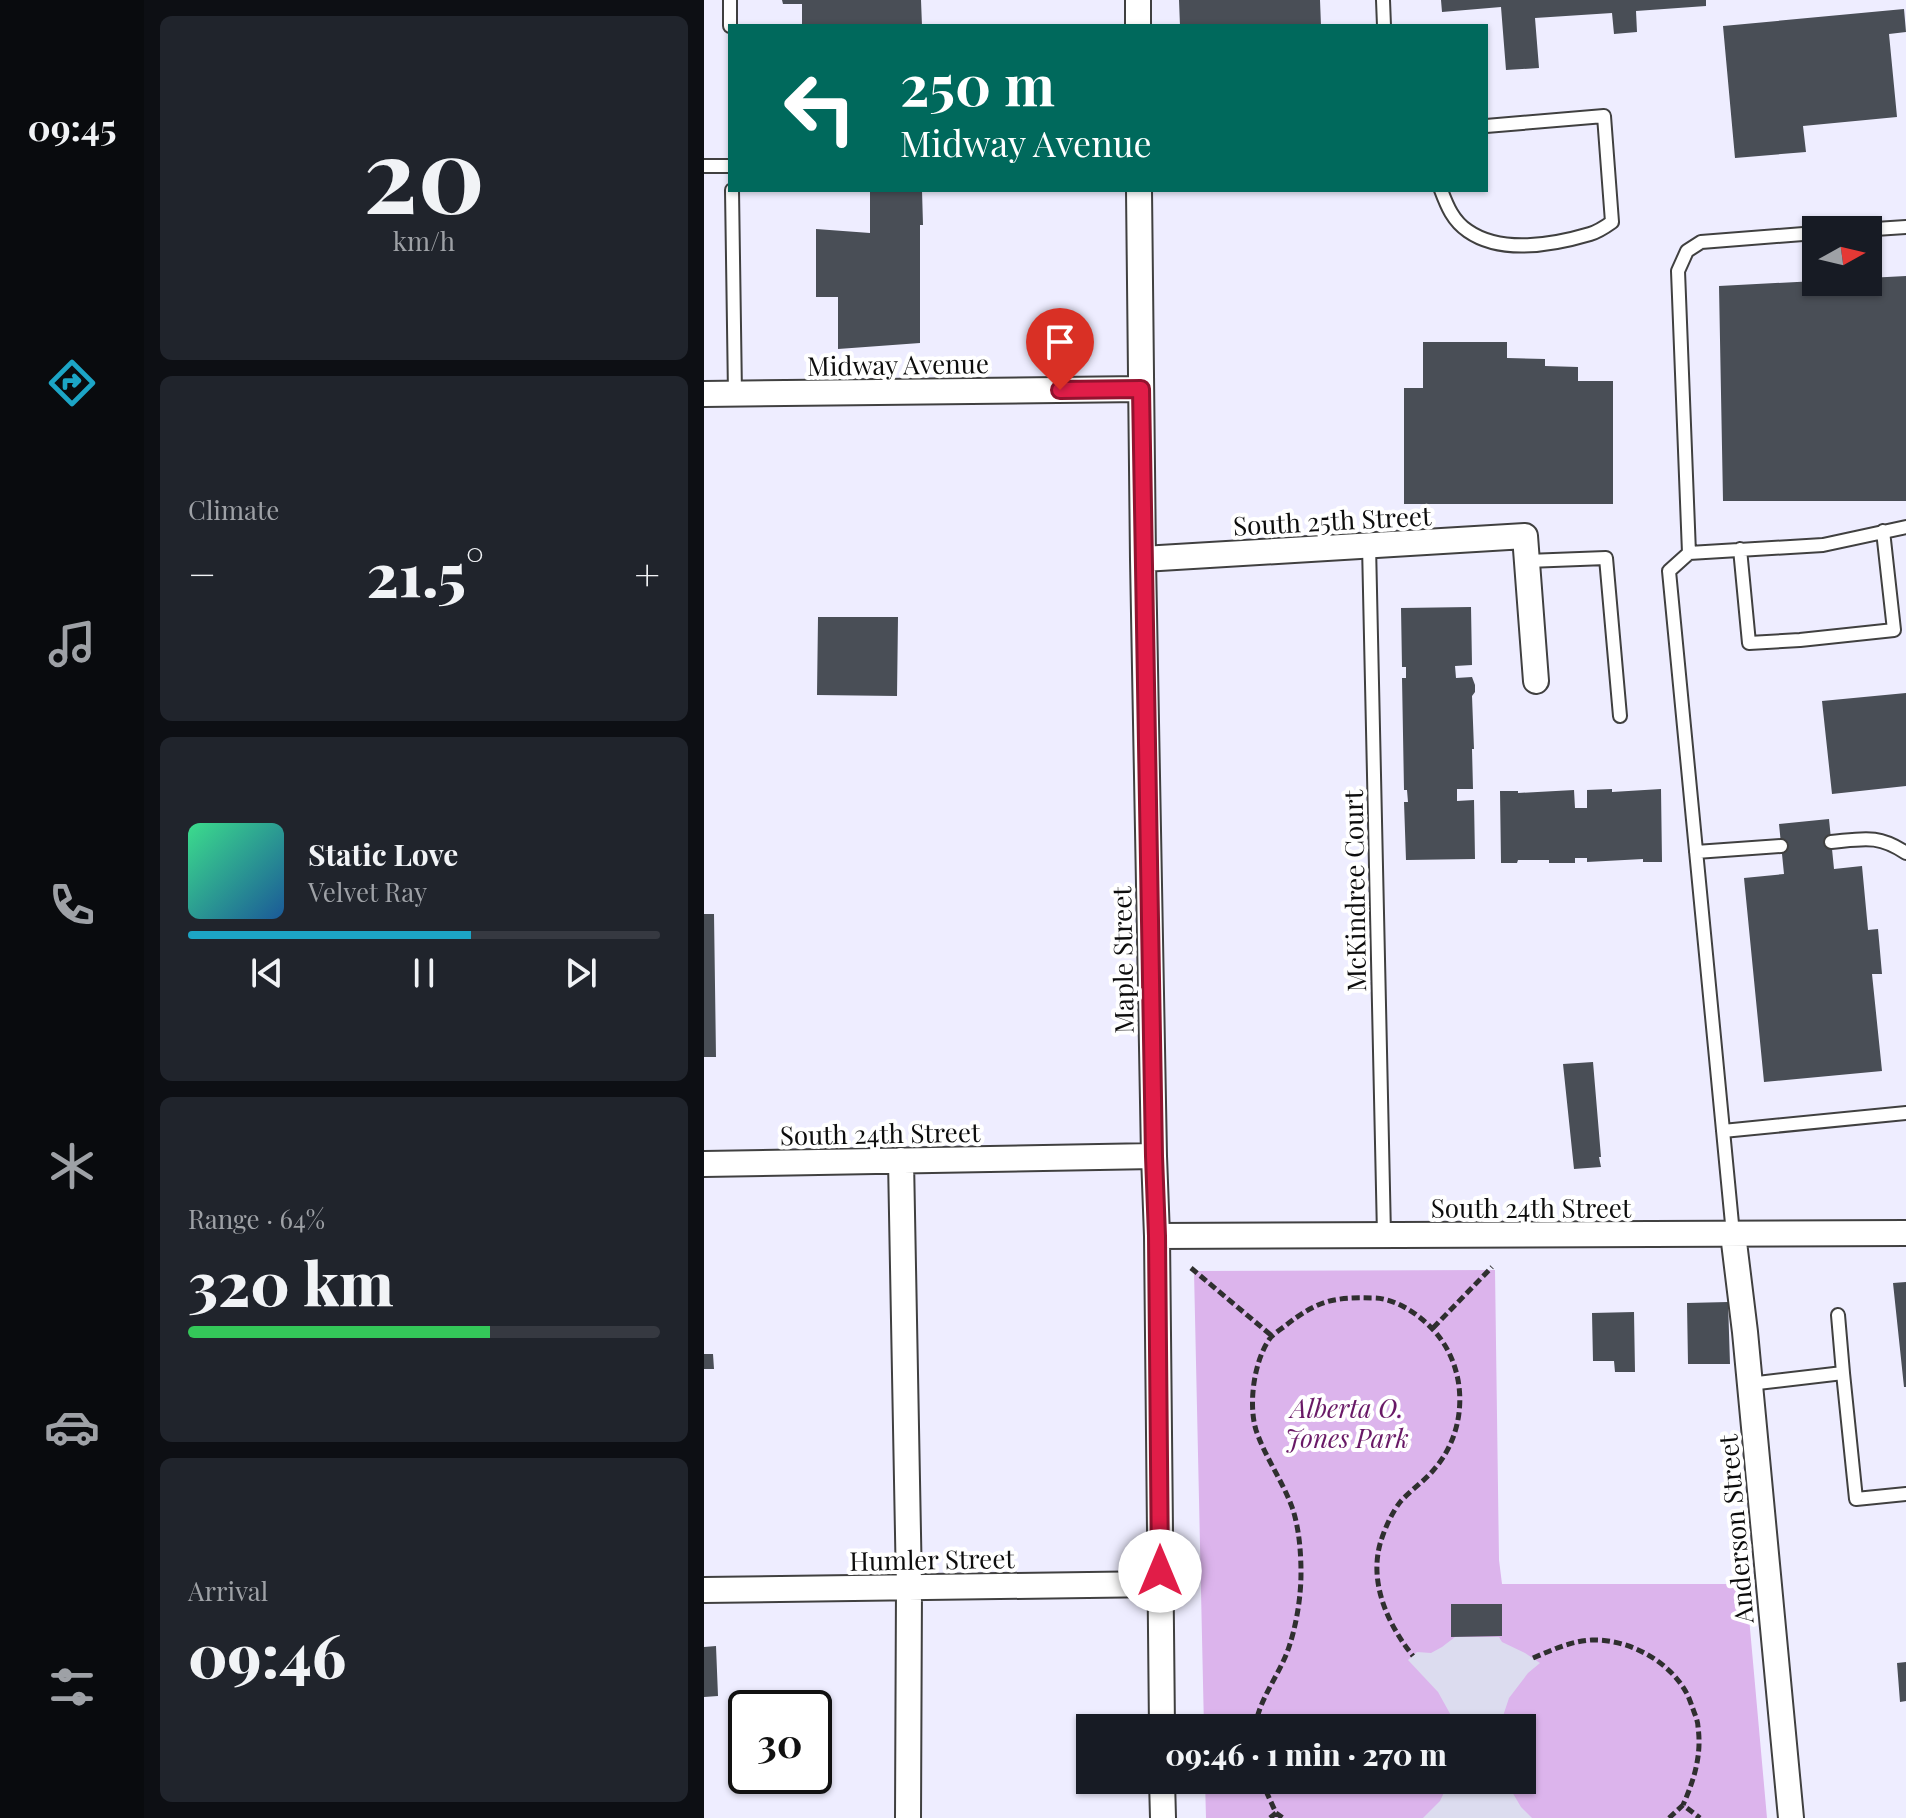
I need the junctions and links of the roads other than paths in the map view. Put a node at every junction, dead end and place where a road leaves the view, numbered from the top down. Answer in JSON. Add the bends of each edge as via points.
{"nodes":[{"id":1,"x":730,"y":0,"type":"edge"},
{"id":2,"x":1138,"y":0,"type":"edge"},
{"id":3,"x":1383,"y":0,"type":"edge"},
{"id":4,"x":730,"y":24,"type":"edge"},
{"id":5,"x":1138,"y":24,"type":"edge"},
{"id":6,"x":1384,"y":24,"type":"edge"},
{"id":7,"x":1488,"y":126,"type":"edge"},
{"id":8,"x":704,"y":166,"type":"edge"},
{"id":9,"x":728,"y":166,"type":"edge"},
{"id":10,"x":732,"y":192,"type":"edge"},
{"id":11,"x":1139,"y":192,"type":"edge"},
{"id":12,"x":1442,"y":192,"type":"edge"},
{"id":13,"x":1906,"y":227,"type":"edge"},
{"id":14,"x":1882,"y":229,"type":"edge"},
{"id":15,"x":1802,"y":234,"type":"edge"},
{"id":16,"x":1141,"y":389,"type":"junction"},
{"id":17,"x":704,"y":394,"type":"edge"},
{"id":18,"x":735,"y":394,"type":"junction"},
{"id":19,"x":1906,"y":527,"type":"edge"},
{"id":20,"x":1883,"y":531,"type":"junction"},
{"id":21,"x":1369,"y":545,"type":"junction"},
{"id":22,"x":1740,"y":549,"type":"junction"},
{"id":23,"x":1689,"y":553,"type":"junction"},
{"id":24,"x":1143,"y":559,"type":"junction"},
{"id":25,"x":1527,"y":561,"type":"junction"},
{"id":26,"x":1536,"y":681,"type":"dead end"},
{"id":27,"x":1620,"y":716,"type":"dead end"},
{"id":28,"x":1831,"y":842,"type":"dead end"},
{"id":29,"x":1781,"y":846,"type":"dead end"},
{"id":30,"x":1696,"y":852,"type":"junction"},
{"id":31,"x":1906,"y":853,"type":"edge"},
{"id":32,"x":1906,"y":1113,"type":"edge"},
{"id":33,"x":1723,"y":1131,"type":"junction"},
{"id":34,"x":1154,"y":1156,"type":"junction"},
{"id":35,"x":901,"y":1160,"type":"junction"},
{"id":36,"x":704,"y":1164,"type":"edge"},
{"id":37,"x":1906,"y":1233,"type":"edge"},
{"id":38,"x":1733,"y":1234,"type":"junction"},
{"id":39,"x":1384,"y":1235,"type":"junction"},
{"id":40,"x":1157,"y":1236,"type":"junction"},
{"id":41,"x":1838,"y":1315,"type":"dead end"},
{"id":42,"x":1843,"y":1373,"type":"junction"},
{"id":43,"x":1749,"y":1384,"type":"junction"},
{"id":44,"x":1906,"y":1494,"type":"edge"},
{"id":45,"x":1160,"y":1584,"type":"junction"},
{"id":46,"x":909,"y":1587,"type":"junction"},
{"id":47,"x":704,"y":1590,"type":"edge"},
{"id":48,"x":1162,"y":1714,"type":"edge"},
{"id":49,"x":1162,"y":1794,"type":"edge"},
{"id":50,"x":908,"y":1818,"type":"edge"},
{"id":51,"x":1163,"y":1818,"type":"edge"},
{"id":52,"x":1791,"y":1818,"type":"edge"}],
"edges":[{"from":1,"to":4,"type":"lane"},
{"from":2,"to":5,"type":"street"},
{"from":3,"to":6,"type":"lane"},
{"from":7,"to":12,"type":"lane","via":[[1604,116],[1612,222],[1592,234],[1531,246],[1492,243],[1467,231],[1451,214]]},
{"from":8,"to":9,"type":"lane"},
{"from":10,"to":18,"type":"lane"},
{"from":11,"to":16,"type":"street","name":"Maple Street"},
{"from":13,"to":14,"type":"lane"},
{"from":15,"to":23,"type":"lane","via":[[1701,242],[1687,251],[1678,271]]},
{"from":16,"to":18,"type":"street","name":"Midway Avenue"},
{"from":16,"to":24,"type":"street","name":"Maple Street"},
{"from":17,"to":18,"type":"street","name":"Midway Avenue"},
{"from":19,"to":20,"type":"lane"},
{"from":20,"to":22,"type":"lane","via":[[1823,545]]},
{"from":20,"to":22,"type":"lane","via":[[1894,630],[1749,643]]},
{"from":21,"to":24,"type":"street","name":"South 25th Street"},
{"from":21,"to":25,"type":"street","name":"South 25th Street","via":[[1525,536]]},
{"from":21,"to":39,"type":"lane","name":"McKindree Court"},
{"from":22,"to":23,"type":"lane"},
{"from":23,"to":30,"type":"lane","via":[[1669,571]]},
{"from":24,"to":34,"type":"street","name":"Maple Street"},
{"from":25,"to":26,"type":"street"},
{"from":25,"to":27,"type":"lane","via":[[1606,558]]},
{"from":28,"to":31,"type":"lane","via":[[1876,838]]},
{"from":29,"to":30,"type":"lane"},
{"from":30,"to":33,"type":"lane"},
{"from":32,"to":33,"type":"lane"},
{"from":33,"to":38,"type":"lane"},
{"from":34,"to":35,"type":"street","name":"South 24th Street"},
{"from":34,"to":40,"type":"street","name":"Maple Street"},
{"from":35,"to":36,"type":"street","name":"South 24th Street"},
{"from":35,"to":46,"type":"street"},
{"from":37,"to":38,"type":"street","name":"South 24th Street"},
{"from":38,"to":39,"type":"street","name":"South 24th Street"},
{"from":38,"to":43,"type":"street","name":"Anderson Street"},
{"from":39,"to":40,"type":"street","name":"South 24th Street"},
{"from":40,"to":45,"type":"street","name":"Maple Street"},
{"from":41,"to":42,"type":"lane"},
{"from":42,"to":43,"type":"lane"},
{"from":42,"to":44,"type":"lane","via":[[1856,1499]]},
{"from":43,"to":52,"type":"street","name":"Anderson Street"},
{"from":45,"to":46,"type":"street","name":"Humler Street"},
{"from":45,"to":48,"type":"street","name":"Maple Street"},
{"from":46,"to":47,"type":"street","name":"Humler Street"},
{"from":46,"to":50,"type":"street"},
{"from":49,"to":51,"type":"street"}]}
